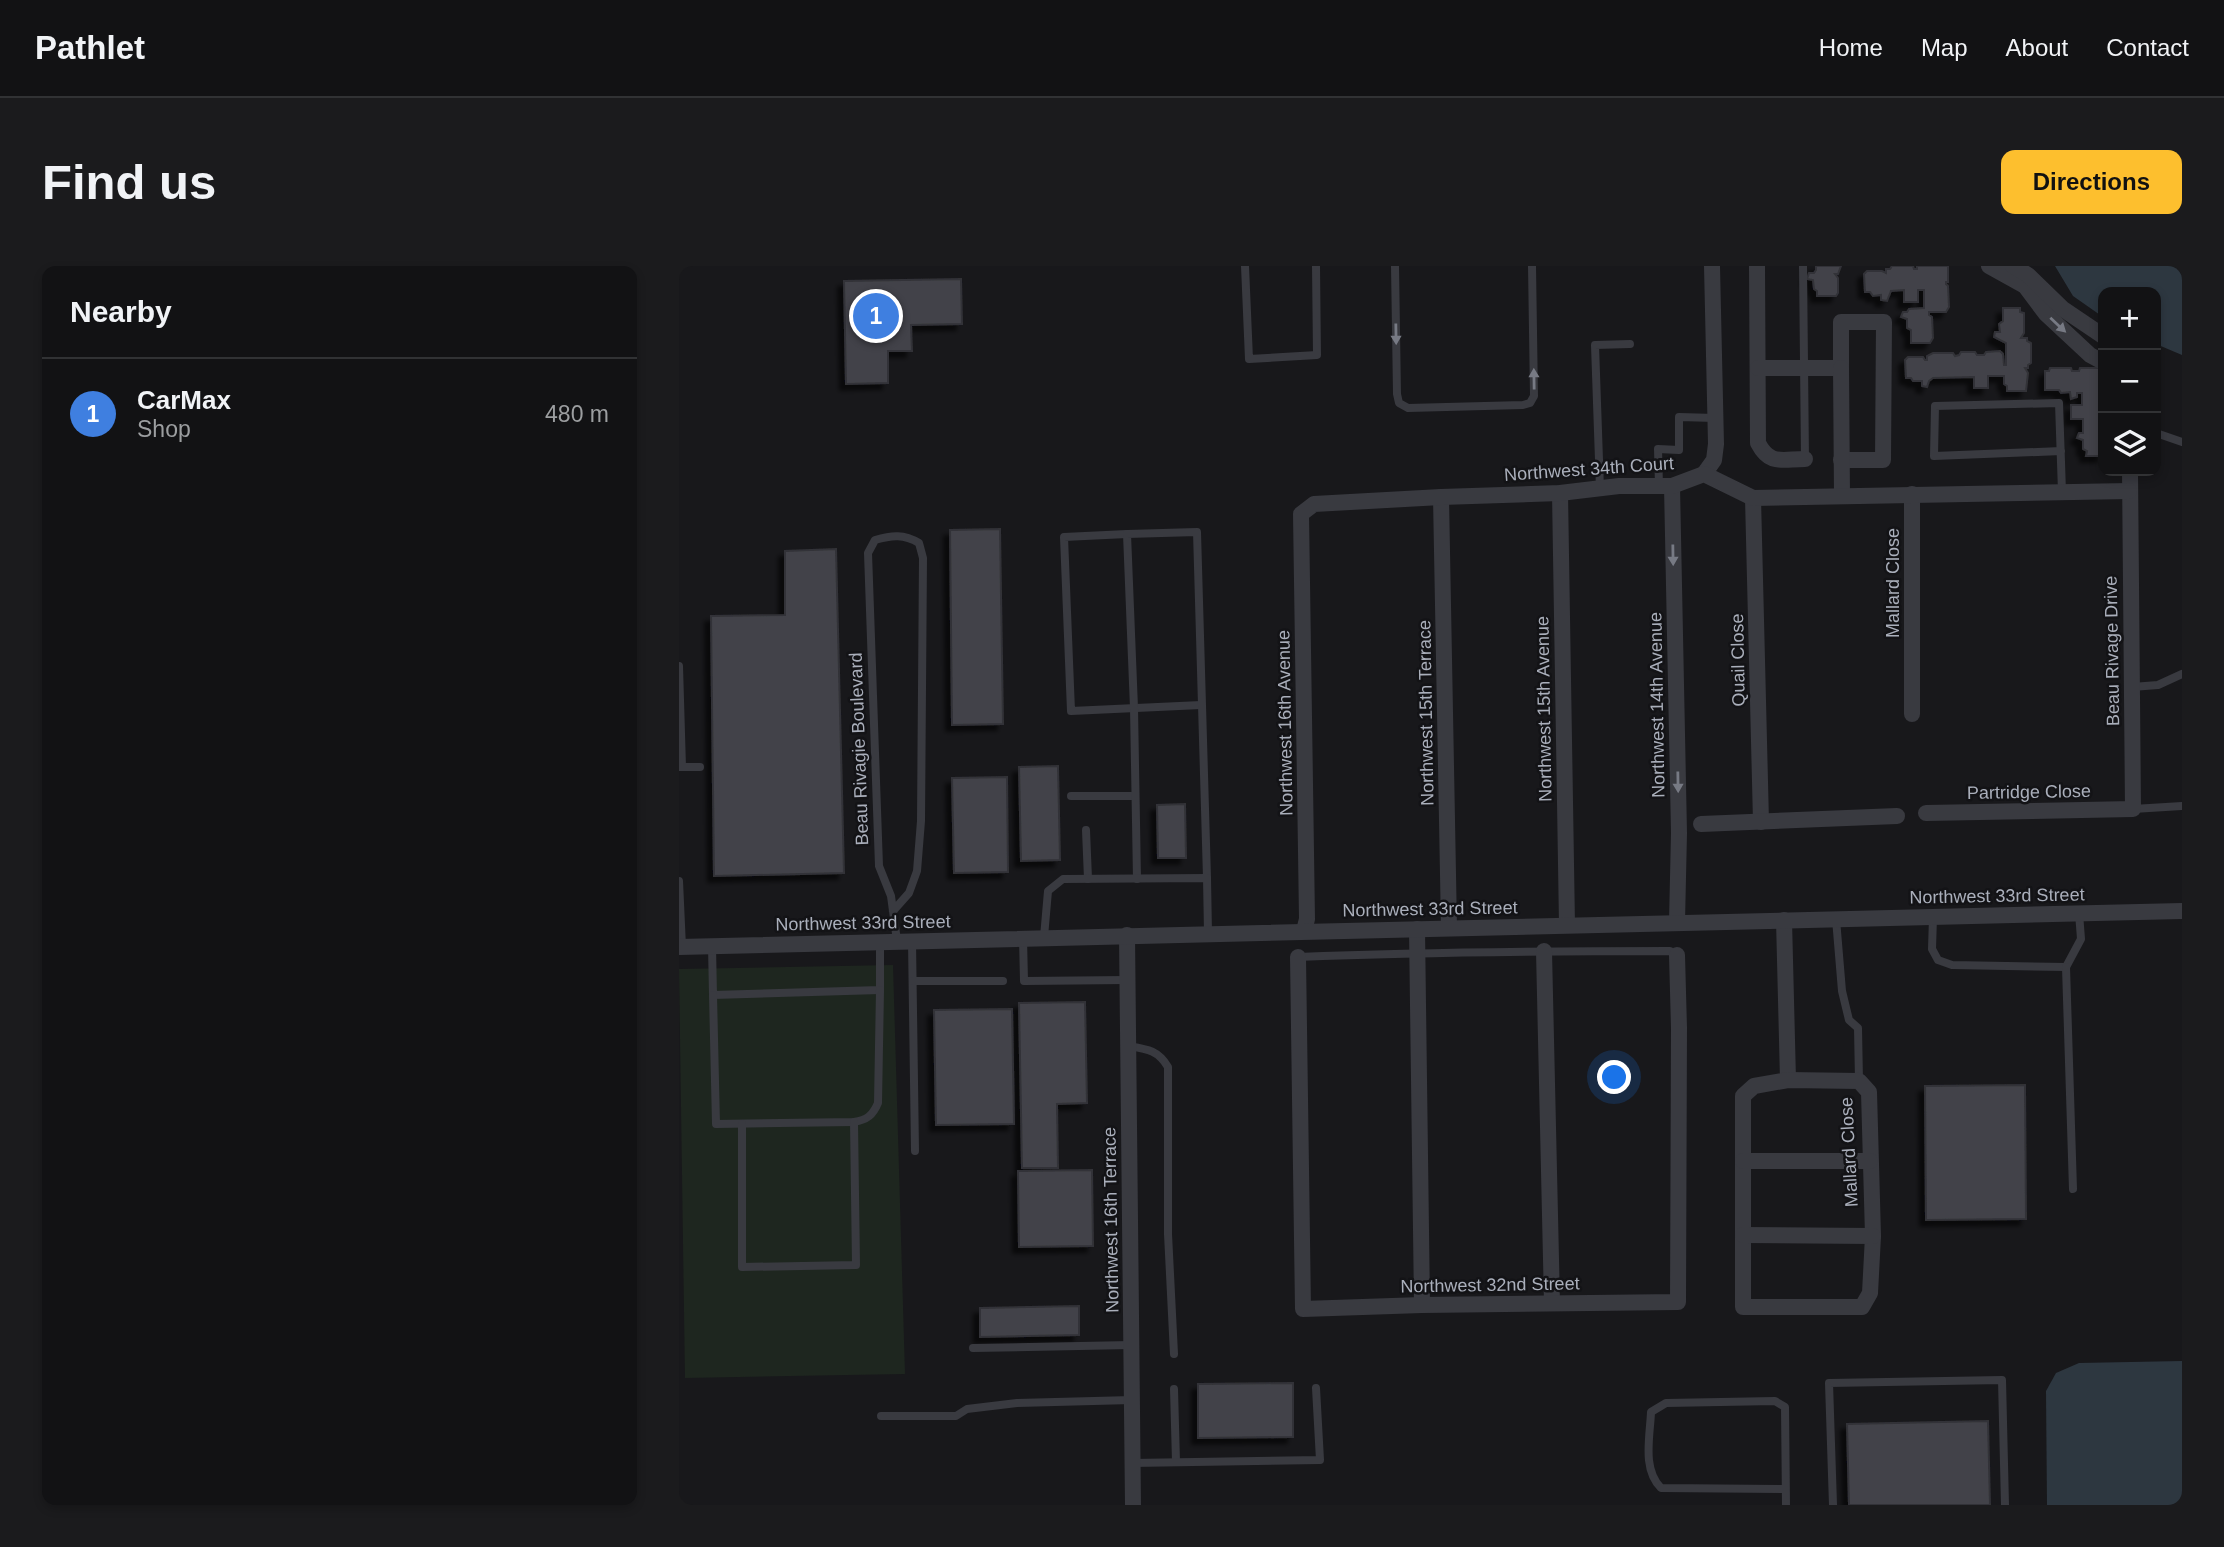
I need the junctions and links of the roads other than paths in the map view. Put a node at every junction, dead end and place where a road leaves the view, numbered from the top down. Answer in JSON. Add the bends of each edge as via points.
{"nodes":[{"id":1,"x":1245,"y":266,"type":"edge"},
{"id":2,"x":1316,"y":266,"type":"edge"},
{"id":3,"x":1395,"y":266,"type":"edge"},
{"id":4,"x":1532,"y":266,"type":"edge"},
{"id":5,"x":1712,"y":266,"type":"edge"},
{"id":6,"x":1757,"y":266,"type":"edge"},
{"id":7,"x":1803,"y":266,"type":"edge"},
{"id":8,"x":1989,"y":266,"type":"edge"},
{"id":9,"x":2013,"y":266,"type":"edge"},
{"id":10,"x":2098,"y":333,"type":"edge"},
{"id":11,"x":1630,"y":344,"type":"dead end"},
{"id":12,"x":2098,"y":360,"type":"edge"},
{"id":13,"x":1758,"y":368,"type":"junction"},
{"id":14,"x":1804,"y":368,"type":"junction"},
{"id":15,"x":1841,"y":368,"type":"junction"},
{"id":16,"x":1715,"y":418,"type":"junction"},
{"id":17,"x":2161,"y":435,"type":"edge"},
{"id":18,"x":2182,"y":442,"type":"edge"},
{"id":19,"x":2061,"y":451,"type":"junction"},
{"id":20,"x":1805,"y":459,"type":"joint"},
{"id":21,"x":1841,"y":460,"type":"junction"},
{"id":22,"x":1704,"y":474,"type":"junction"},
{"id":23,"x":2130,"y":476,"type":"edge"},
{"id":24,"x":1666,"y":486,"type":"junction"},
{"id":25,"x":1600,"y":489,"type":"junction"},
{"id":26,"x":2129,"y":491,"type":"junction"},
{"id":27,"x":2063,"y":492,"type":"junction"},
{"id":28,"x":1560,"y":493,"type":"junction"},
{"id":29,"x":1912,"y":494,"type":"junction"},
{"id":30,"x":1842,"y":496,"type":"junction"},
{"id":31,"x":1441,"y":497,"type":"junction"},
{"id":32,"x":1753,"y":498,"type":"junction"},
{"id":33,"x":1301,"y":514,"type":"joint"},
{"id":34,"x":1127,"y":534,"type":"junction"},
{"id":35,"x":679,"y":666,"type":"edge"},
{"id":36,"x":2182,"y":674,"type":"edge"},
{"id":37,"x":2132,"y":687,"type":"junction"},
{"id":38,"x":1201,"y":705,"type":"junction"},
{"id":39,"x":1134,"y":708,"type":"junction"},
{"id":40,"x":1912,"y":714,"type":"dead end"},
{"id":41,"x":680,"y":767,"type":"edge"},
{"id":42,"x":700,"y":767,"type":"dead end"},
{"id":43,"x":1071,"y":796,"type":"dead end"},
{"id":44,"x":1135,"y":796,"type":"junction"},
{"id":45,"x":2182,"y":806,"type":"edge"},
{"id":46,"x":2133,"y":809,"type":"junction"},
{"id":47,"x":1926,"y":813,"type":"dead end"},
{"id":48,"x":1896,"y":816,"type":"dead end"},
{"id":49,"x":1761,"y":822,"type":"junction"},
{"id":50,"x":1701,"y":824,"type":"dead end"},
{"id":51,"x":1086,"y":830,"type":"dead end"},
{"id":52,"x":1207,"y":878,"type":"junction"},
{"id":53,"x":1088,"y":879,"type":"junction"},
{"id":54,"x":1137,"y":879,"type":"junction"},
{"id":55,"x":679,"y":881,"type":"edge"},
{"id":56,"x":680,"y":905,"type":"edge"},
{"id":57,"x":893,"y":911,"type":"junction"},
{"id":58,"x":2182,"y":911,"type":"edge"},
{"id":59,"x":2079,"y":913,"type":"junction"},
{"id":60,"x":1933,"y":916,"type":"junction"},
{"id":61,"x":1836,"y":919,"type":"junction"},
{"id":62,"x":1784,"y":920,"type":"junction"},
{"id":63,"x":1677,"y":922,"type":"junction"},
{"id":64,"x":1567,"y":925,"type":"junction"},
{"id":65,"x":1449,"y":928,"type":"junction"},
{"id":66,"x":1417,"y":929,"type":"junction"},
{"id":67,"x":1304,"y":931,"type":"junction"},
{"id":68,"x":1208,"y":933,"type":"junction"},
{"id":69,"x":1127,"y":935,"type":"junction"},
{"id":70,"x":1044,"y":937,"type":"junction"},
{"id":71,"x":1023,"y":938,"type":"junction"},
{"id":72,"x":904,"y":941,"type":"junction"},
{"id":73,"x":880,"y":942,"type":"junction"},
{"id":74,"x":712,"y":946,"type":"junction"},
{"id":75,"x":680,"y":947,"type":"edge"},
{"id":76,"x":1544,"y":951,"type":"junction"},
{"id":77,"x":1417,"y":952,"type":"junction"},
{"id":78,"x":1677,"y":955,"type":"joint"},
{"id":79,"x":1298,"y":957,"type":"joint"},
{"id":80,"x":2066,"y":967,"type":"junction"},
{"id":81,"x":1127,"y":980,"type":"junction"},
{"id":82,"x":913,"y":981,"type":"junction"},
{"id":83,"x":1003,"y":981,"type":"dead end"},
{"id":84,"x":880,"y":990,"type":"junction"},
{"id":85,"x":713,"y":995,"type":"junction"},
{"id":86,"x":1128,"y":1046,"type":"junction"},
{"id":87,"x":1788,"y":1080,"type":"junction"},
{"id":88,"x":1859,"y":1081,"type":"junction"},
{"id":89,"x":854,"y":1122,"type":"junction"},
{"id":90,"x":742,"y":1124,"type":"junction"},
{"id":91,"x":915,"y":1150,"type":"dead end"},
{"id":92,"x":1743,"y":1161,"type":"junction"},
{"id":93,"x":1870,"y":1161,"type":"junction"},
{"id":94,"x":2073,"y":1189,"type":"dead end"},
{"id":95,"x":1743,"y":1235,"type":"junction"},
{"id":96,"x":1873,"y":1236,"type":"junction"},
{"id":97,"x":1552,"y":1303,"type":"junction"},
{"id":98,"x":1422,"y":1305,"type":"junction"},
{"id":99,"x":1131,"y":1345,"type":"junction"},
{"id":100,"x":973,"y":1348,"type":"dead end"},
{"id":101,"x":1174,"y":1354,"type":"dead end"},
{"id":102,"x":1316,"y":1388,"type":"dead end"},
{"id":103,"x":1174,"y":1390,"type":"dead end"},
{"id":104,"x":1132,"y":1400,"type":"junction"},
{"id":105,"x":881,"y":1416,"type":"dead end"},
{"id":106,"x":1176,"y":1462,"type":"junction"},
{"id":107,"x":1132,"y":1463,"type":"junction"},
{"id":108,"x":1785,"y":1489,"type":"junction"},
{"id":109,"x":1133,"y":1505,"type":"edge"},
{"id":110,"x":1786,"y":1505,"type":"edge"},
{"id":111,"x":1833,"y":1505,"type":"edge"},
{"id":112,"x":2005,"y":1505,"type":"edge"}],
"edges":[{"from":1,"to":2,"type":"lane","via":[[1249,359],[1317,355]]},
{"from":3,"to":4,"type":"lane","one_way":true,"via":[[1397,394],[1399,403],[1408,408],[1531,403]]},
{"from":5,"to":16,"type":"street"},
{"from":6,"to":13,"type":"street"},
{"from":7,"to":14,"type":"lane"},
{"from":8,"to":12,"type":"street","one_way":true,"via":[[2025,286],[2046,314]]},
{"from":9,"to":10,"type":"street"},
{"from":11,"to":25,"type":"lane","via":[[1595,345]]},
{"from":13,"to":14,"type":"street"},
{"from":13,"to":20,"type":"street","via":[[1758,443],[1772,459]]},
{"from":14,"to":15,"type":"street"},
{"from":14,"to":20,"type":"lane"},
{"from":15,"to":21,"type":"street"},
{"from":15,"to":21,"type":"street","via":[[1841,322],[1884,322],[1883,460]]},
{"from":16,"to":22,"type":"street","via":[[1714,460]]},
{"from":16,"to":24,"type":"lane","via":[[1679,417],[1679,450],[1658,449]]},
{"from":17,"to":18,"type":"lane"},
{"from":19,"to":19,"type":"lane","via":[[2059,403],[1934,406],[1934,456]]},
{"from":19,"to":27,"type":"lane"},
{"from":21,"to":30,"type":"street"},
{"from":22,"to":24,"type":"street","name":"Northwest 34th Court"},
{"from":22,"to":32,"type":"street"},
{"from":23,"to":26,"type":"street","name":"Beau Rivage Drive"},
{"from":24,"to":25,"type":"street","name":"Northwest 34th Court"},
{"from":24,"to":63,"type":"street","name":"Northwest 14th Avenue","one_way":true,"via":[[1679,833]]},
{"from":25,"to":28,"type":"street","name":"Northwest 34th Court"},
{"from":26,"to":27,"type":"street"},
{"from":26,"to":37,"type":"street","name":"Beau Rivage Drive"},
{"from":27,"to":29,"type":"street"},
{"from":28,"to":31,"type":"street","name":"Northwest 34th Court"},
{"from":28,"to":64,"type":"street","name":"Northwest 15th Avenue"},
{"from":29,"to":30,"type":"street"},
{"from":29,"to":40,"type":"street","name":"Mallard Close"},
{"from":30,"to":32,"type":"street"},
{"from":31,"to":33,"type":"street","name":"Northwest 34th Court","via":[[1314,504]]},
{"from":31,"to":65,"type":"street","name":"Northwest 15th Terrace"},
{"from":32,"to":49,"type":"street","name":"Quail Close"},
{"from":33,"to":67,"type":"street","name":"Northwest 16th Avenue"},
{"from":34,"to":38,"type":"lane","via":[[1197,532]]},
{"from":34,"to":39,"type":"lane"},
{"from":34,"to":39,"type":"lane","via":[[1064,537],[1065,564],[1071,711]]},
{"from":35,"to":41,"type":"lane"},
{"from":36,"to":37,"type":"lane","via":[[2158,685]]},
{"from":37,"to":46,"type":"street","name":"Beau Rivage Drive"},
{"from":38,"to":39,"type":"lane"},
{"from":38,"to":52,"type":"lane"},
{"from":39,"to":44,"type":"lane"},
{"from":41,"to":42,"type":"lane"},
{"from":43,"to":44,"type":"lane"},
{"from":44,"to":54,"type":"lane"},
{"from":45,"to":46,"type":"lane"},
{"from":46,"to":47,"type":"street","name":"Partridge Close"},
{"from":48,"to":49,"type":"street"},
{"from":49,"to":50,"type":"street"},
{"from":51,"to":53,"type":"lane"},
{"from":52,"to":54,"type":"lane"},
{"from":52,"to":68,"type":"lane"},
{"from":53,"to":54,"type":"lane"},
{"from":53,"to":70,"type":"lane","via":[[1063,879],[1048,891]]},
{"from":55,"to":56,"type":"lane"},
{"from":56,"to":75,"type":"lane"},
{"from":57,"to":57,"type":"lane","name":"Beau Rivagie Boulevard","via":[[879,866],[868,553],[875,540],[893,535],[919,543],[923,558],[917,871],[909,893]]},
{"from":57,"to":72,"type":"lane","name":"Beau Rivagie Boulevard"},
{"from":58,"to":59,"type":"street","name":"Northwest 33rd Street"},
{"from":59,"to":60,"type":"street","name":"Northwest 33rd Street"},
{"from":59,"to":80,"type":"lane","via":[[2081,939]]},
{"from":60,"to":61,"type":"street","name":"Northwest 33rd Street"},
{"from":60,"to":80,"type":"lane","via":[[1932,949],[1938,960],[1952,965]]},
{"from":61,"to":62,"type":"street","name":"Northwest 33rd Street"},
{"from":61,"to":88,"type":"lane","via":[[1842,990],[1849,1020],[1858,1028]]},
{"from":62,"to":63,"type":"street","name":"Northwest 33rd Street"},
{"from":62,"to":87,"type":"street"},
{"from":63,"to":64,"type":"street","name":"Northwest 33rd Street"},
{"from":64,"to":65,"type":"street","name":"Northwest 33rd Street"},
{"from":65,"to":66,"type":"street","name":"Northwest 33rd Street"},
{"from":66,"to":67,"type":"street","name":"Northwest 33rd Street"},
{"from":66,"to":77,"type":"street"},
{"from":67,"to":68,"type":"street","name":"Northwest 33rd Street"},
{"from":68,"to":69,"type":"street","name":"Northwest 33rd Street"},
{"from":69,"to":70,"type":"street","name":"Northwest 33rd Street"},
{"from":69,"to":81,"type":"street","name":"Northwest 16th Terrace"},
{"from":70,"to":71,"type":"street","name":"Northwest 33rd Street"},
{"from":71,"to":72,"type":"street","name":"Northwest 33rd Street"},
{"from":71,"to":81,"type":"lane","via":[[1024,981]]},
{"from":72,"to":73,"type":"street","name":"Northwest 33rd Street"},
{"from":72,"to":82,"type":"lane","name":"Beau Rivagie Boulevard"},
{"from":73,"to":74,"type":"street","name":"Northwest 33rd Street"},
{"from":73,"to":84,"type":"lane"},
{"from":74,"to":75,"type":"street","name":"Northwest 33rd Street"},
{"from":74,"to":85,"type":"lane"},
{"from":76,"to":77,"type":"lane"},
{"from":76,"to":78,"type":"lane","via":[[1670,951]]},
{"from":76,"to":97,"type":"street"},
{"from":77,"to":79,"type":"lane"},
{"from":77,"to":98,"type":"street"},
{"from":78,"to":97,"type":"street","name":"Northwest 32nd Street","via":[[1678,1302]]},
{"from":79,"to":98,"type":"street","name":"Northwest 32nd Street","via":[[1303,1309]]},
{"from":80,"to":94,"type":"lane"},
{"from":81,"to":86,"type":"street","name":"Northwest 16th Terrace"},
{"from":82,"to":83,"type":"lane"},
{"from":82,"to":91,"type":"lane","name":"Beau Rivagie Boulevard"},
{"from":84,"to":85,"type":"lane"},
{"from":84,"to":89,"type":"lane","via":[[879,1103],[873,1114]]},
{"from":85,"to":90,"type":"lane","via":[[716,1124]]},
{"from":86,"to":99,"type":"street","name":"Northwest 16th Terrace"},
{"from":86,"to":101,"type":"lane","via":[[1161,1055],[1168,1067]]},
{"from":87,"to":88,"type":"street","name":"Mallard Close"},
{"from":87,"to":92,"type":"street","name":"Mallard Close","via":[[1754,1086],[1743,1096]]},
{"from":88,"to":93,"type":"street","name":"Mallard Close","via":[[1869,1093]]},
{"from":89,"to":90,"type":"lane"},
{"from":89,"to":90,"type":"lane","via":[[856,1265],[742,1267]]},
{"from":92,"to":93,"type":"street"},
{"from":92,"to":95,"type":"street","name":"Mallard Close"},
{"from":93,"to":96,"type":"street","name":"Mallard Close"},
{"from":95,"to":96,"type":"street"},
{"from":95,"to":96,"type":"street","name":"Mallard Close","via":[[1743,1307],[1862,1307],[1870,1293]]},
{"from":97,"to":98,"type":"street","name":"Northwest 32nd Street"},
{"from":99,"to":100,"type":"lane"},
{"from":99,"to":104,"type":"street","name":"Northwest 16th Terrace"},
{"from":102,"to":106,"type":"lane","via":[[1320,1460]]},
{"from":103,"to":106,"type":"lane"},
{"from":104,"to":105,"type":"lane","via":[[1017,1403],[967,1409],[956,1416]]},
{"from":104,"to":107,"type":"street","name":"Northwest 16th Terrace"},
{"from":106,"to":107,"type":"lane"},
{"from":107,"to":109,"type":"street","name":"Northwest 16th Terrace"},
{"from":108,"to":108,"type":"lane","via":[[1661,1488],[1648,1465],[1651,1412],[1666,1403],[1775,1401],[1785,1406]]},
{"from":108,"to":110,"type":"lane"},
{"from":111,"to":112,"type":"lane","via":[[1829,1383],[2003,1380]]}]}
